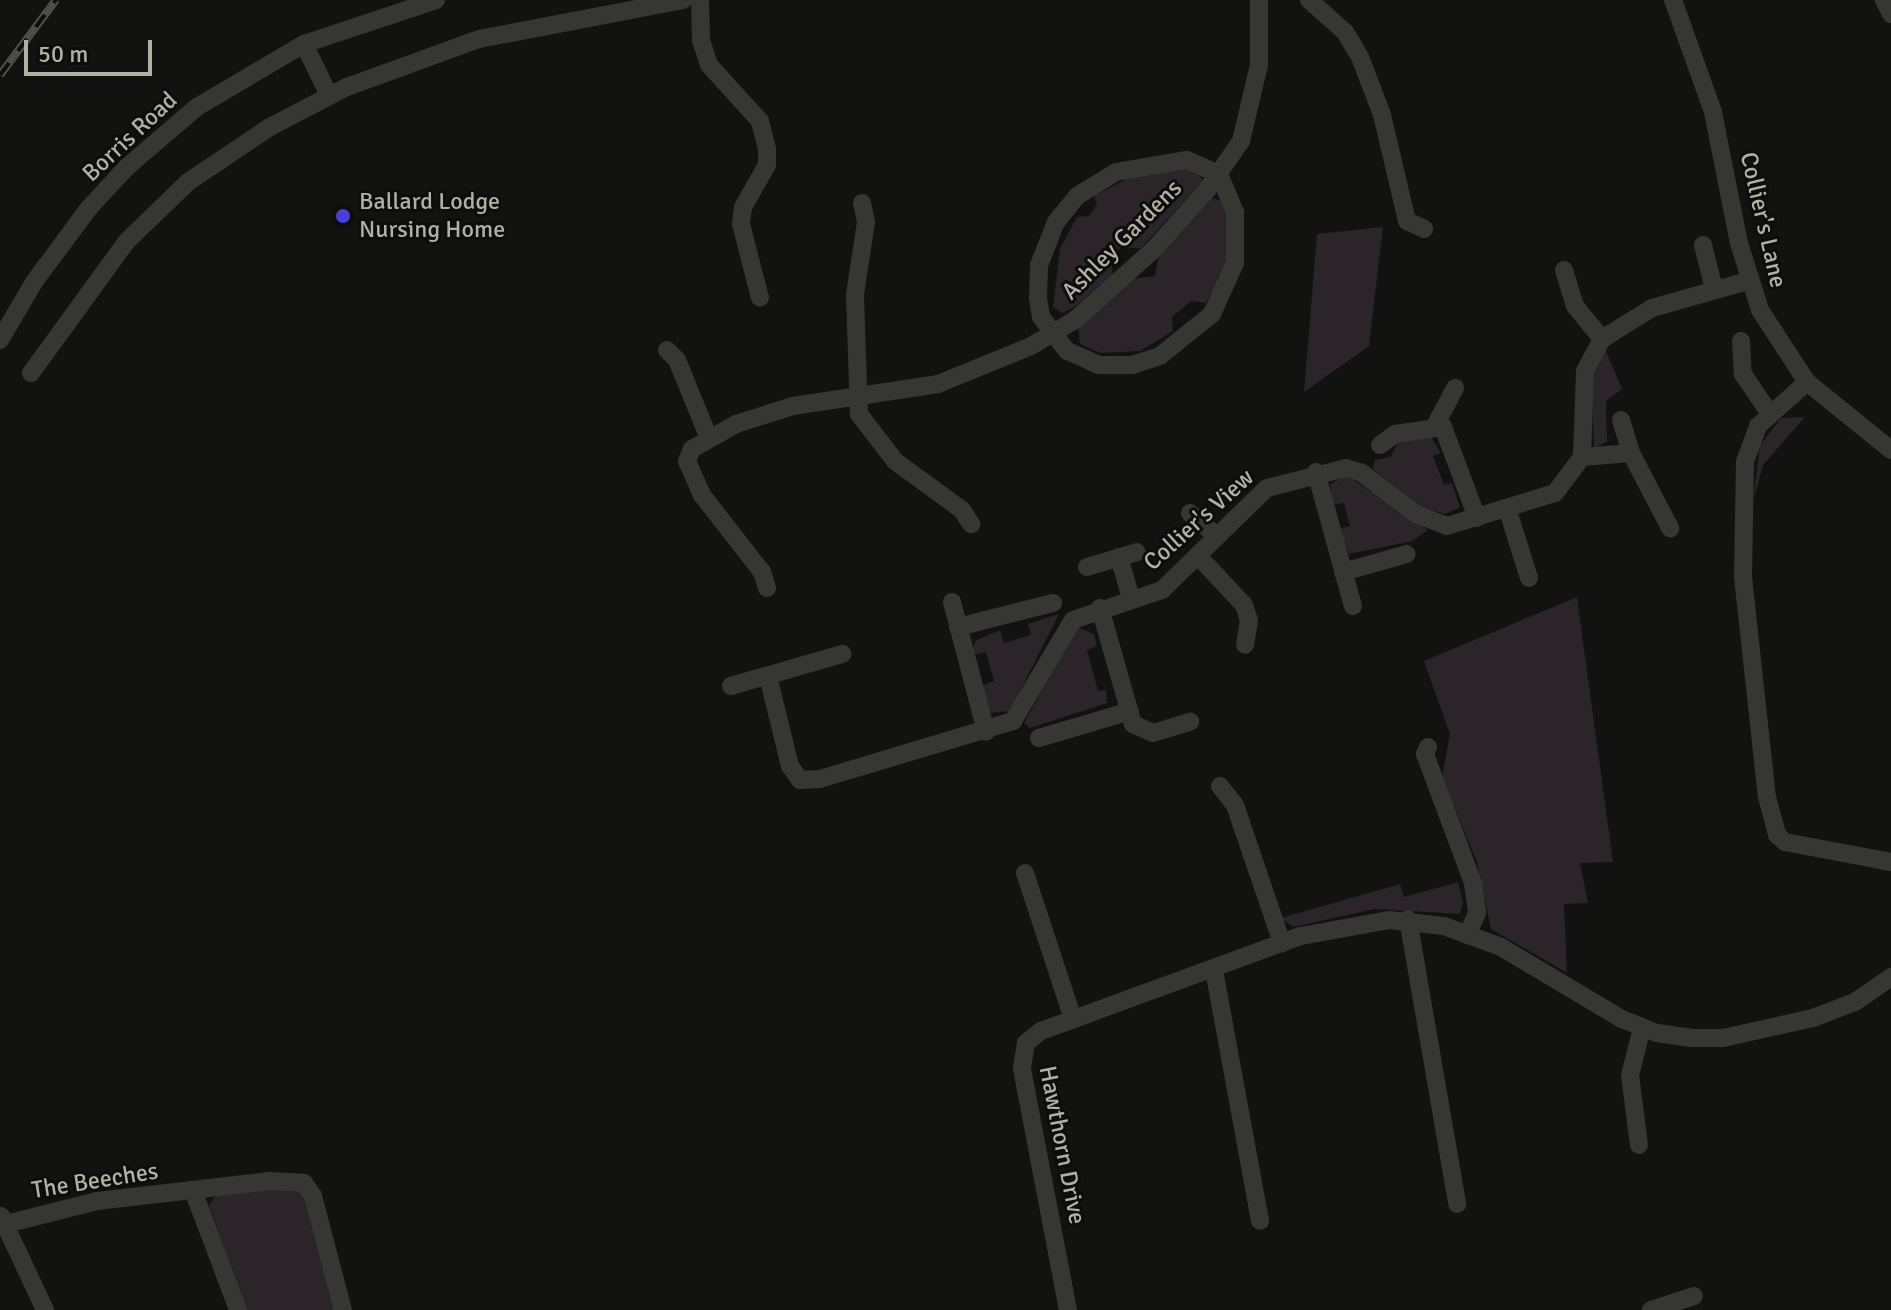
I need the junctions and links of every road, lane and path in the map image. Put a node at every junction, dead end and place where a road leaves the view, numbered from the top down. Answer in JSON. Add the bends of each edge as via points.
{"nodes":[{"id":1,"x":436,"y":0,"type":"edge"},
{"id":2,"x":683,"y":0,"type":"edge"},
{"id":3,"x":700,"y":0,"type":"edge"},
{"id":4,"x":1259,"y":0,"type":"edge"},
{"id":5,"x":1309,"y":0,"type":"edge"},
{"id":6,"x":1673,"y":0,"type":"edge"},
{"id":7,"x":1884,"y":0,"type":"edge"},
{"id":8,"x":1891,"y":14,"type":"edge"},
{"id":9,"x":304,"y":44,"type":"junction"},
{"id":10,"x":329,"y":95,"type":"junction"},
{"id":11,"x":1219,"y":174,"type":"junction"},
{"id":12,"x":862,"y":203,"type":"dead end"},
{"id":13,"x":1424,"y":229,"type":"dead end"},
{"id":14,"x":1703,"y":245,"type":"dead end"},
{"id":15,"x":1564,"y":270,"type":"dead end"},
{"id":16,"x":1748,"y":281,"type":"junction"},
{"id":17,"x":1714,"y":289,"type":"junction"},
{"id":18,"x":760,"y":298,"type":"dead end"},
{"id":19,"x":1053,"y":334,"type":"junction"},
{"id":20,"x":1602,"y":339,"type":"junction"},
{"id":21,"x":0,"y":340,"type":"edge"},
{"id":22,"x":1741,"y":341,"type":"dead end"},
{"id":23,"x":667,"y":350,"type":"dead end"},
{"id":24,"x":31,"y":373,"type":"dead end"},
{"id":25,"x":1807,"y":382,"type":"junction"},
{"id":26,"x":1455,"y":388,"type":"dead end"},
{"id":27,"x":856,"y":399,"type":"junction"},
{"id":28,"x":1770,"y":414,"type":"junction"},
{"id":29,"x":1621,"y":420,"type":"dead end"},
{"id":30,"x":1436,"y":424,"type":"junction"},
{"id":31,"x":708,"y":436,"type":"junction"},
{"id":32,"x":1380,"y":445,"type":"dead end"},
{"id":33,"x":1891,"y":450,"type":"edge"},
{"id":34,"x":1631,"y":453,"type":"junction"},
{"id":35,"x":1582,"y":457,"type":"junction"},
{"id":36,"x":1316,"y":472,"type":"junction"},
{"id":37,"x":1508,"y":511,"type":"junction"},
{"id":38,"x":1190,"y":513,"type":"dead end"},
{"id":39,"x":1477,"y":518,"type":"junction"},
{"id":40,"x":971,"y":524,"type":"dead end"},
{"id":41,"x":1670,"y":528,"type":"dead end"},
{"id":42,"x":1216,"y":536,"type":"junction"},
{"id":43,"x":1407,"y":554,"type":"dead end"},
{"id":44,"x":1200,"y":558,"type":"junction"},
{"id":45,"x":1087,"y":567,"type":"dead end"},
{"id":46,"x":1343,"y":572,"type":"junction"},
{"id":47,"x":1529,"y":578,"type":"dead end"},
{"id":48,"x":767,"y":588,"type":"dead end"},
{"id":49,"x":1131,"y":598,"type":"junction"},
{"id":50,"x":952,"y":602,"type":"dead end"},
{"id":51,"x":1053,"y":603,"type":"dead end"},
{"id":52,"x":1353,"y":606,"type":"dead end"},
{"id":53,"x":1100,"y":608,"type":"junction"},
{"id":54,"x":958,"y":627,"type":"junction"},
{"id":55,"x":1245,"y":645,"type":"dead end"},
{"id":56,"x":842,"y":654,"type":"dead end"},
{"id":57,"x":768,"y":676,"type":"junction"},
{"id":58,"x":731,"y":686,"type":"dead end"},
{"id":59,"x":1130,"y":711,"type":"junction"},
{"id":60,"x":1190,"y":722,"type":"dead end"},
{"id":61,"x":986,"y":732,"type":"junction"},
{"id":62,"x":1039,"y":738,"type":"dead end"},
{"id":63,"x":1428,"y":747,"type":"dead end"},
{"id":64,"x":1220,"y":786,"type":"dead end"},
{"id":65,"x":1891,"y":862,"type":"edge"},
{"id":66,"x":1025,"y":873,"type":"dead end"},
{"id":67,"x":1408,"y":919,"type":"junction"},
{"id":68,"x":1467,"y":935,"type":"junction"},
{"id":69,"x":1282,"y":943,"type":"junction"},
{"id":70,"x":1214,"y":970,"type":"junction"},
{"id":71,"x":1891,"y":977,"type":"edge"},
{"id":72,"x":1073,"y":1019,"type":"junction"},
{"id":73,"x":1642,"y":1028,"type":"junction"},
{"id":74,"x":1639,"y":1145,"type":"dead end"},
{"id":75,"x":193,"y":1190,"type":"junction"},
{"id":76,"x":1457,"y":1204,"type":"dead end"},
{"id":77,"x":3,"y":1219,"type":"edge"},
{"id":78,"x":1260,"y":1221,"type":"dead end"},
{"id":79,"x":1694,"y":1296,"type":"dead end"},
{"id":80,"x":45,"y":1310,"type":"edge"},
{"id":81,"x":238,"y":1310,"type":"edge"},
{"id":82,"x":343,"y":1310,"type":"edge"},
{"id":83,"x":1068,"y":1310,"type":"edge"},
{"id":84,"x":1651,"y":1310,"type":"edge"}],
"edges":[{"from":1,"to":9,"type":"street","name":"Borris Road"},
{"from":2,"to":10,"type":"street","via":[[479,39]]},
{"from":3,"to":18,"type":"street","via":[[701,40],[709,65],[760,121],[767,149],[767,165],[743,207],[741,224]]},
{"from":4,"to":11,"type":"street","name":"Ashley Gardens","via":[[1260,54],[1251,102],[1241,141]]},
{"from":5,"to":13,"type":"street","via":[[1345,32],[1360,57],[1382,115],[1407,221]]},
{"from":6,"to":16,"type":"street","name":"Collier's Lane","via":[[1717,126]]},
{"from":7,"to":8,"type":"street"},
{"from":9,"to":10,"type":"street"},
{"from":9,"to":21,"type":"street","name":"Borris Road","via":[[197,107],[127,167],[54,252]]},
{"from":10,"to":24,"type":"street","via":[[227,154],[155,212],[127,241]]},
{"from":11,"to":19,"type":"street","name":"Ashley Gardens","via":[[1133,270]]},
{"from":11,"to":19,"type":"street","name":"Ashley Gardens","via":[[1187,160],[1159,162],[1116,172],[1077,196],[1056,222],[1039,265],[1039,309]]},
{"from":11,"to":19,"type":"street","via":[[1235,212],[1235,263],[1212,314],[1149,361],[1118,367],[1081,358]]},
{"from":12,"to":27,"type":"street","via":[[866,222],[855,295]]},
{"from":14,"to":17,"type":"street"},
{"from":15,"to":20,"type":"street","via":[[1575,306]]},
{"from":16,"to":17,"type":"street"},
{"from":16,"to":25,"type":"street","name":"Collier's Lane","via":[[1770,331]]},
{"from":17,"to":20,"type":"street","via":[[1652,308]]},
{"from":19,"to":27,"type":"street","name":"Ashley Gardens","via":[[938,384]]},
{"from":20,"to":35,"type":"street","via":[[1585,371]]},
{"from":22,"to":28,"type":"street","via":[[1743,374]]},
{"from":23,"to":31,"type":"street","via":[[677,360]]},
{"from":25,"to":28,"type":"street"},
{"from":25,"to":33,"type":"street","name":"Collier's Lane"},
{"from":26,"to":30,"type":"street"},
{"from":27,"to":31,"type":"street","name":"Ashley Gardens","via":[[793,406]]},
{"from":27,"to":40,"type":"street","via":[[868,431],[895,461],[962,510]]},
{"from":28,"to":65,"type":"street","via":[[1758,426],[1745,461],[1742,524],[1743,577],[1772,820],[1777,835],[1795,846]]},
{"from":29,"to":34,"type":"street"},
{"from":30,"to":32,"type":"street","via":[[1395,434]]},
{"from":30,"to":39,"type":"street","via":[[1443,427],[1465,477]]},
{"from":31,"to":48,"type":"street","via":[[687,461],[702,495],[762,572]]},
{"from":34,"to":35,"type":"street"},
{"from":34,"to":41,"type":"street"},
{"from":35,"to":37,"type":"street","name":"Collier's View","via":[[1555,493]]},
{"from":36,"to":39,"type":"street","name":"Collier's View","via":[[1346,468],[1362,473],[1436,524],[1460,526]]},
{"from":36,"to":42,"type":"street","name":"Collier's View","via":[[1267,488]]},
{"from":36,"to":46,"type":"street"},
{"from":37,"to":39,"type":"street","name":"Collier's View"},
{"from":37,"to":47,"type":"street"},
{"from":38,"to":42,"type":"street"},
{"from":42,"to":44,"type":"street","name":"Collier's View"},
{"from":43,"to":46,"type":"street"},
{"from":44,"to":49,"type":"street","name":"Collier's View","via":[[1162,590]]},
{"from":44,"to":55,"type":"street","via":[[1244,605],[1249,620]]},
{"from":45,"to":49,"type":"street","via":[[1128,554]]},
{"from":46,"to":52,"type":"street"},
{"from":49,"to":53,"type":"street","name":"Collier's View"},
{"from":50,"to":54,"type":"street"},
{"from":51,"to":54,"type":"street"},
{"from":53,"to":59,"type":"street"},
{"from":53,"to":61,"type":"street","name":"Collier's View","via":[[1073,620],[1013,721]]},
{"from":54,"to":61,"type":"street"},
{"from":56,"to":57,"type":"street"},
{"from":57,"to":58,"type":"street"},
{"from":57,"to":61,"type":"street","name":"Collier's View","via":[[790,766],[800,780],[820,779]]},
{"from":59,"to":60,"type":"street","via":[[1133,724],[1146,732]]},
{"from":59,"to":62,"type":"street"},
{"from":63,"to":68,"type":"street","via":[[1425,754],[1473,883],[1477,913]]},
{"from":64,"to":69,"type":"street","via":[[1235,805]]},
{"from":66,"to":72,"type":"street"},
{"from":67,"to":68,"type":"street","name":"Hawthorn Drive"},
{"from":67,"to":69,"type":"street","name":"Hawthorn Drive","via":[[1357,923]]},
{"from":67,"to":76,"type":"street"},
{"from":68,"to":73,"type":"street","name":"Hawthorn Drive","via":[[1501,947]]},
{"from":69,"to":70,"type":"street","name":"Hawthorn Drive"},
{"from":70,"to":72,"type":"street","name":"Hawthorn Drive"},
{"from":70,"to":78,"type":"street"},
{"from":71,"to":73,"type":"street","name":"Hawthorn Drive","via":[[1836,1010],[1751,1033],[1691,1038]]},
{"from":72,"to":83,"type":"street","name":"Hawthorn Drive","via":[[1031,1036],[1021,1057]]},
{"from":73,"to":74,"type":"street","via":[[1630,1075]]},
{"from":75,"to":77,"type":"street","name":"The Beeches"},
{"from":75,"to":81,"type":"street","name":"The Beeches"},
{"from":75,"to":82,"type":"street","name":"The Beeches","via":[[269,1181],[304,1183],[313,1196]]},
{"from":77,"to":80,"type":"street"},
{"from":79,"to":84,"type":"street"}]}
